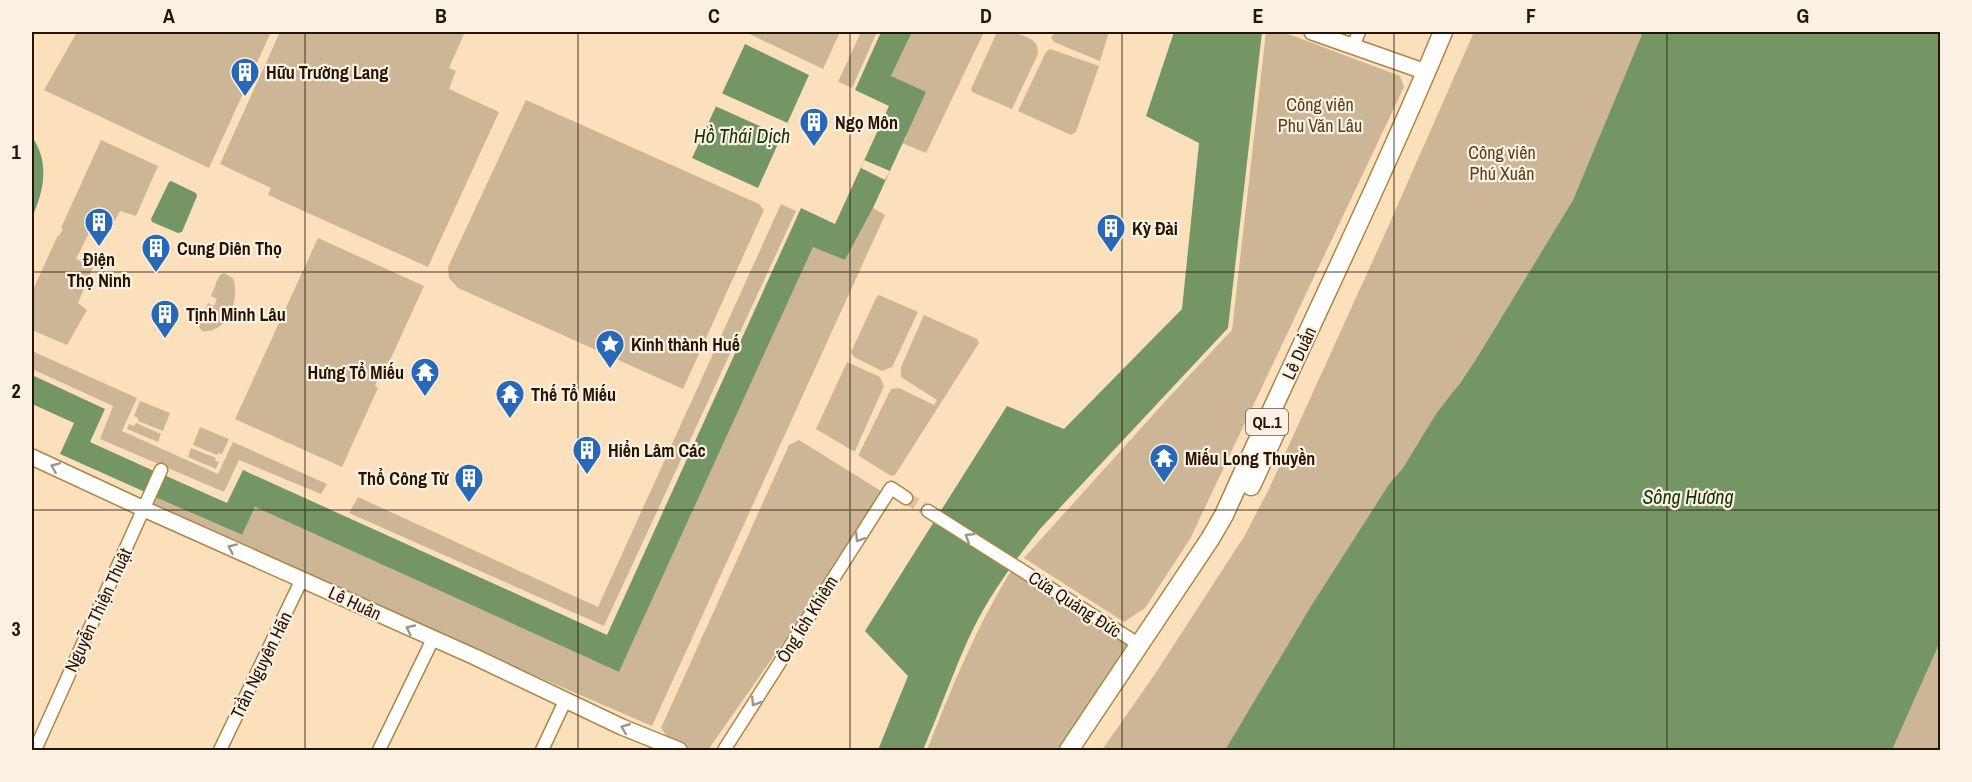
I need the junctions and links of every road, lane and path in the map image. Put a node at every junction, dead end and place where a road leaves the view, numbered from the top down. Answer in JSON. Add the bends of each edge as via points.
{"nodes":[{"id":1,"x":1312,"y":32,"type":"edge"},
{"id":2,"x":1443,"y":32,"type":"edge"},
{"id":3,"x":1455,"y":32,"type":"edge"},
{"id":4,"x":1356,"y":39,"type":"edge"},
{"id":5,"x":1431,"y":73,"type":"junction"},
{"id":6,"x":32,"y":457,"type":"edge"},
{"id":7,"x":161,"y":470,"type":"dead end"},
{"id":8,"x":906,"y":498,"type":"tunnel mouth"},
{"id":9,"x":144,"y":509,"type":"junction"},
{"id":10,"x":928,"y":511,"type":"tunnel mouth"},
{"id":11,"x":302,"y":579,"type":"junction"},
{"id":12,"x":433,"y":639,"type":"junction"},
{"id":13,"x":1145,"y":649,"type":"junction"},
{"id":14,"x":566,"y":699,"type":"junction"},
{"id":15,"x":35,"y":750,"type":"edge"},
{"id":16,"x":220,"y":750,"type":"edge"},
{"id":17,"x":379,"y":750,"type":"edge"},
{"id":18,"x":542,"y":750,"type":"edge"},
{"id":19,"x":679,"y":750,"type":"edge"},
{"id":20,"x":724,"y":750,"type":"edge"},
{"id":21,"x":1069,"y":750,"type":"edge"},
{"id":22,"x":1083,"y":750,"type":"edge"}],
"edges":[{"from":1,"to":4,"type":"street"},
{"from":2,"to":5,"type":"main road","name":"Lê Duẩn","number":"QL.1"},
{"from":3,"to":5,"type":"main road","name":"Lê Duẩn","number":"QL.1"},
{"from":4,"to":5,"type":"street"},
{"from":5,"to":13,"type":"main road","name":"Lê Duẩn","number":"QL.1","via":[[1224,515]]},
{"from":9,"to":6,"type":"street","name":"Lê Huân","one_way":true},
{"from":7,"to":9,"type":"street","name":"Nguyễn Thiện Thuật"},
{"from":8,"to":20,"type":"street","name":"Ông Ích Khiêm","one_way":true,"via":[[891,488]]},
{"from":11,"to":9,"type":"street","name":"Lê Huân","one_way":true},
{"from":9,"to":15,"type":"street","name":"Nguyễn Thiện Thuật"},
{"from":13,"to":10,"type":"street","name":"Cửa Quảng Đức","one_way":true},
{"from":12,"to":11,"type":"street","name":"Lê Huân","one_way":true},
{"from":11,"to":16,"type":"street","name":"Trần Nguyên Hãn"},
{"from":12,"to":14,"type":"street","name":"Lê Huân"},
{"from":12,"to":17,"type":"street"},
{"from":13,"to":21,"type":"main road","name":"Lê Duẩn","number":"QL.1"},
{"from":13,"to":22,"type":"main road","name":"Lê Duẩn","number":"QL.1"},
{"from":14,"to":18,"type":"street"},
{"from":19,"to":14,"type":"street","name":"Lê Huân","one_way":true}]}
